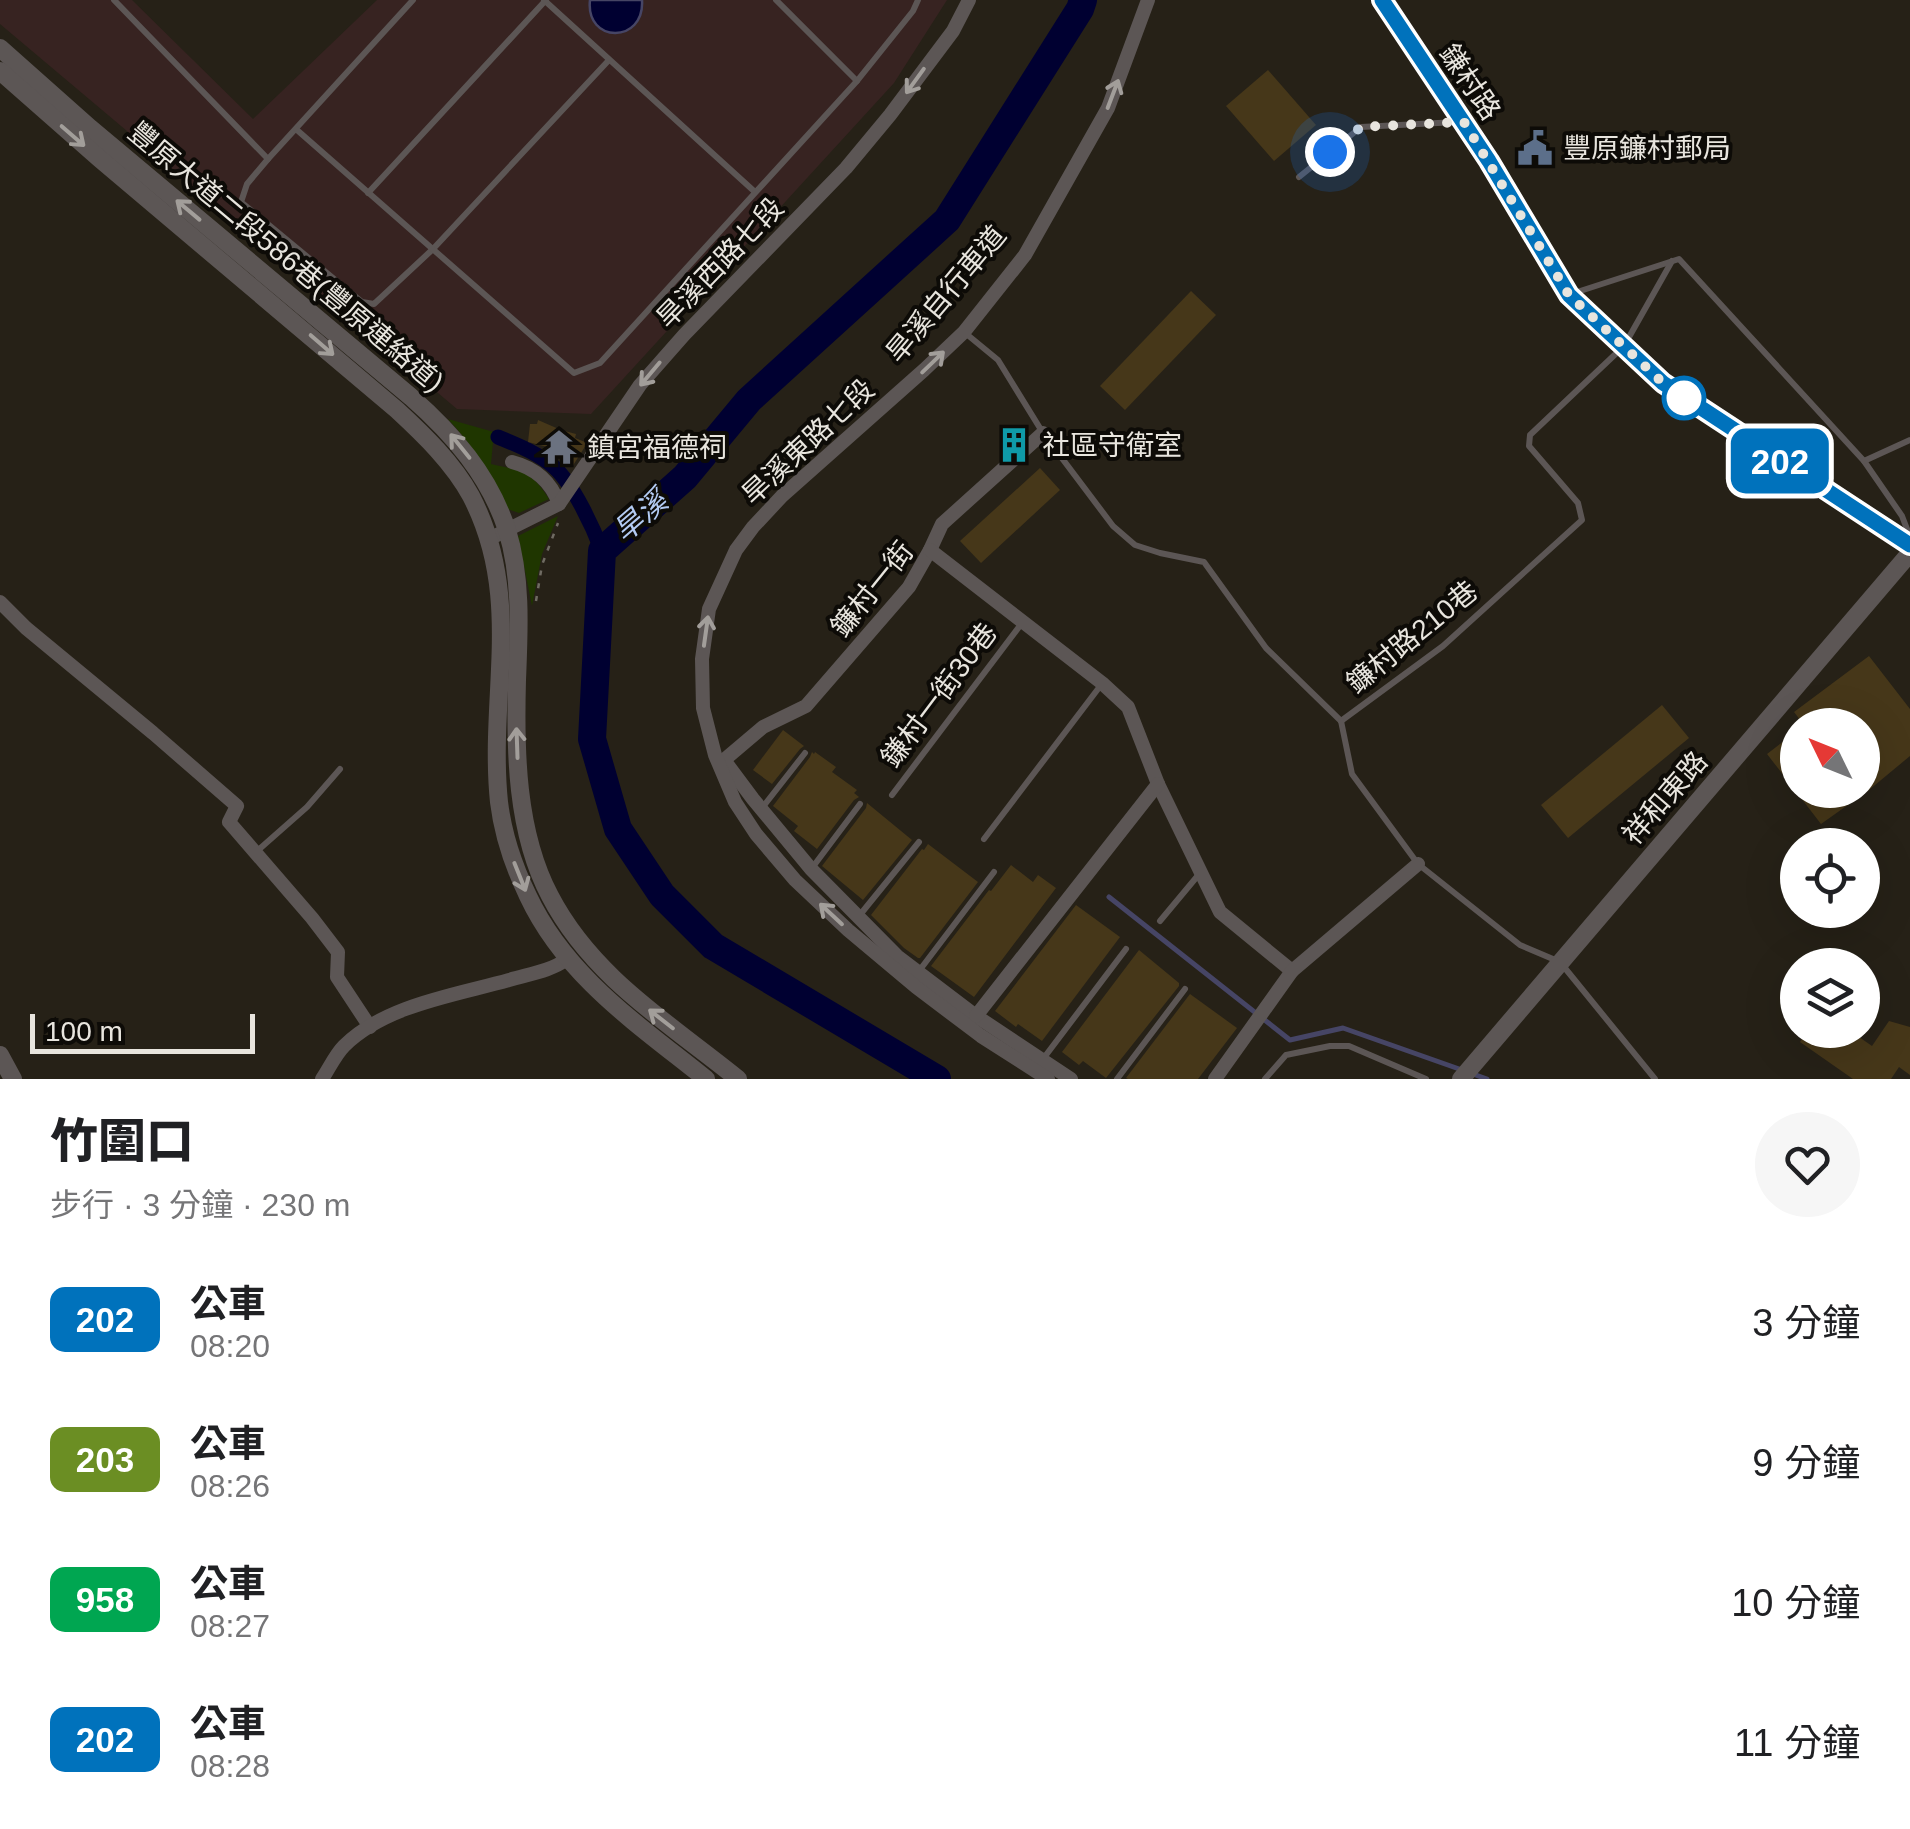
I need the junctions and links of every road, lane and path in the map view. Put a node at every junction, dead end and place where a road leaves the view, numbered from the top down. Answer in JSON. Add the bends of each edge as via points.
{"nodes":[{"id":1,"x":114,"y":0,"type":"edge"},
{"id":2,"x":413,"y":0,"type":"edge"},
{"id":3,"x":545,"y":0,"type":"edge"},
{"id":4,"x":776,"y":0,"type":"edge"},
{"id":5,"x":918,"y":0,"type":"edge"},
{"id":6,"x":969,"y":0,"type":"edge"},
{"id":7,"x":1148,"y":0,"type":"edge"},
{"id":8,"x":1382,"y":0,"type":"edge"},
{"id":9,"x":0,"y":48,"type":"edge"},
{"id":10,"x":609,"y":60,"type":"junction"},
{"id":11,"x":0,"y":71,"type":"edge"},
{"id":12,"x":857,"y":81,"type":"junction"},
{"id":13,"x":1464,"y":122,"type":"junction"},
{"id":14,"x":297,"y":130,"type":"junction"},
{"id":15,"x":268,"y":159,"type":"junction"},
{"id":16,"x":1299,"y":177,"type":"dead end"},
{"id":17,"x":368,"y":192,"type":"junction"},
{"id":18,"x":755,"y":192,"type":"junction"},
{"id":19,"x":432,"y":249,"type":"junction"},
{"id":20,"x":1672,"y":261,"type":"junction"},
{"id":21,"x":1569,"y":295,"type":"junction"},
{"id":22,"x":964,"y":332,"type":"junction"},
{"id":23,"x":1624,"y":346,"type":"junction"},
{"id":24,"x":1043,"y":433,"type":"junction"},
{"id":25,"x":1910,"y":440,"type":"edge"},
{"id":26,"x":1864,"y":461,"type":"junction"},
{"id":27,"x":512,"y":462,"type":"dead end"},
{"id":28,"x":562,"y":500,"type":"junction"},
{"id":29,"x":507,"y":530,"type":"junction"},
{"id":30,"x":1910,"y":537,"type":"edge"},
{"id":31,"x":489,"y":538,"type":"junction"},
{"id":32,"x":1910,"y":549,"type":"edge"},
{"id":33,"x":930,"y":550,"type":"junction"},
{"id":34,"x":0,"y":602,"type":"edge"},
{"id":35,"x":535,"y":611,"type":"dead end"},
{"id":36,"x":1023,"y":622,"type":"junction"},
{"id":37,"x":1102,"y":683,"type":"junction"},
{"id":38,"x":1342,"y":721,"type":"junction"},
{"id":39,"x":804,"y":753,"type":"dead end"},
{"id":40,"x":340,"y":769,"type":"dead end"},
{"id":41,"x":1158,"y":784,"type":"junction"},
{"id":42,"x":892,"y":795,"type":"dead end"},
{"id":43,"x":860,"y":804,"type":"dead end"},
{"id":44,"x":761,"y":809,"type":"junction"},
{"id":45,"x":984,"y":839,"type":"dead end"},
{"id":46,"x":918,"y":842,"type":"dead end"},
{"id":47,"x":255,"y":852,"type":"junction"},
{"id":48,"x":1418,"y":864,"type":"junction"},
{"id":49,"x":811,"y":868,"type":"junction"},
{"id":50,"x":994,"y":872,"type":"dead end"},
{"id":51,"x":1200,"y":872,"type":"junction"},
{"id":52,"x":858,"y":917,"type":"junction"},
{"id":53,"x":1160,"y":921,"type":"dead end"},
{"id":54,"x":1126,"y":949,"type":"dead end"},
{"id":55,"x":568,"y":959,"type":"junction"},
{"id":56,"x":1560,"y":962,"type":"junction"},
{"id":57,"x":1292,"y":970,"type":"junction"},
{"id":58,"x":918,"y":972,"type":"junction"},
{"id":59,"x":1186,"y":989,"type":"dead end"},
{"id":60,"x":976,"y":1016,"type":"junction"},
{"id":61,"x":370,"y":1027,"type":"junction"},
{"id":62,"x":0,"y":1055,"type":"edge"},
{"id":63,"x":1042,"y":1060,"type":"junction"},
{"id":64,"x":13,"y":1079,"type":"edge"},
{"id":65,"x":322,"y":1079,"type":"edge"},
{"id":66,"x":706,"y":1079,"type":"edge"},
{"id":67,"x":738,"y":1079,"type":"edge"},
{"id":68,"x":1048,"y":1079,"type":"edge"},
{"id":69,"x":1071,"y":1079,"type":"edge"},
{"id":70,"x":1118,"y":1079,"type":"edge"},
{"id":71,"x":1215,"y":1079,"type":"edge"},
{"id":72,"x":1266,"y":1079,"type":"edge"},
{"id":73,"x":1426,"y":1079,"type":"edge"},
{"id":74,"x":1461,"y":1079,"type":"edge"},
{"id":75,"x":1655,"y":1079,"type":"edge"}],
"edges":[{"from":1,"to":15,"type":"lane"},
{"from":2,"to":14,"type":"lane"},
{"from":3,"to":10,"type":"lane"},
{"from":3,"to":17,"type":"lane"},
{"from":4,"to":12,"type":"lane"},
{"from":5,"to":12,"type":"lane"},
{"from":6,"to":28,"type":"street","name":"旱溪西路七段","one_way":true,"via":[[846,168],[653,369]]},
{"from":22,"to":7,"type":"street","name":"旱溪東路七段","one_way":true,"via":[[1025,255],[1108,108]]},
{"from":8,"to":13,"type":"street","name":"鎌村路"},
{"from":29,"to":9,"type":"street","name":"豐原大道二段586巷(豐原連絡道)","one_way":true,"via":[[466,452],[430,414]]},
{"from":10,"to":18,"type":"lane"},
{"from":10,"to":19,"type":"lane"},
{"from":11,"to":31,"type":"street","name":"豐原大道二段586巷(豐原連絡道)","one_way":true,"via":[[421,432],[465,486]]},
{"from":12,"to":18,"type":"lane"},
{"from":13,"to":16,"type":"lane","via":[[1361,127]]},
{"from":13,"to":21,"type":"street","name":"鎌村路"},
{"from":14,"to":15,"type":"lane"},
{"from":14,"to":17,"type":"lane"},
{"from":15,"to":19,"type":"lane","via":[[240,202],[362,302],[374,304]]},
{"from":17,"to":19,"type":"lane"},
{"from":18,"to":19,"type":"lane","via":[[600,364],[574,372]]},
{"from":20,"to":21,"type":"lane"},
{"from":20,"to":23,"type":"lane","name":"鐮村路210巷"},
{"from":20,"to":26,"type":"lane","via":[[1679,259]]},
{"from":21,"to":23,"type":"street","name":"鎌村路"},
{"from":22,"to":24,"type":"lane","via":[[998,360]]},
{"from":68,"to":22,"type":"street","name":"旱溪東路七段","one_way":true,"via":[[916,987],[795,880],[736,802],[703,708],[710,608],[736,550],[782,496]]},
{"from":23,"to":32,"type":"street","name":"鎌村路","via":[[1663,383]]},
{"from":23,"to":38,"type":"lane","name":"鐮村路210巷","via":[[1530,435],[1529,446],[1578,503],[1582,520],[1443,646]]},
{"from":24,"to":33,"type":"street","via":[[942,524]]},
{"from":24,"to":38,"type":"lane","via":[[1135,545],[1204,562],[1266,648]]},
{"from":25,"to":26,"type":"lane"},
{"from":26,"to":30,"type":"lane"},
{"from":27,"to":28,"type":"street","via":[[543,477]]},
{"from":28,"to":29,"type":"street","name":"旱溪西路七段"},
{"from":28,"to":35,"type":"path"},
{"from":29,"to":31,"type":"street","name":"旱溪西路七段"},
{"from":67,"to":29,"type":"street","name":"豐原大道二段586巷(豐原連絡道)","one_way":true,"via":[[610,978],[578,941],[542,880],[525,824],[518,766],[519,609]]},
{"from":31,"to":55,"type":"street","name":"豐原大道二段586巷(豐原連絡道)","one_way":true,"via":[[503,634],[500,804],[522,882]]},
{"from":32,"to":56,"type":"street","name":"祥和東路"},
{"from":33,"to":36,"type":"street","name":"鐮村一街"},
{"from":33,"to":44,"type":"street","name":"鐮村一街","via":[[909,587],[806,706],[764,727],[724,760]]},
{"from":34,"to":47,"type":"street","via":[[237,806],[230,822]]},
{"from":36,"to":37,"type":"street","name":"鐮村一街"},
{"from":36,"to":42,"type":"lane","name":"鎌村一街30巷"},
{"from":37,"to":41,"type":"street","name":"鐮村一街","via":[[1128,708]]},
{"from":37,"to":45,"type":"lane"},
{"from":38,"to":48,"type":"lane","name":"鐮村路210巷","via":[[1352,774]]},
{"from":39,"to":44,"type":"lane"},
{"from":40,"to":47,"type":"lane"},
{"from":41,"to":51,"type":"street","name":"鐮村一街"},
{"from":41,"to":60,"type":"street"},
{"from":43,"to":49,"type":"lane"},
{"from":44,"to":49,"type":"street","name":"鐮村一街"},
{"from":46,"to":52,"type":"lane"},
{"from":47,"to":61,"type":"street","via":[[338,952],[338,977]]},
{"from":48,"to":56,"type":"lane","name":"鐮村路210巷","via":[[1520,945]]},
{"from":48,"to":57,"type":"street"},
{"from":49,"to":52,"type":"street","name":"鐮村一街"},
{"from":50,"to":58,"type":"lane"},
{"from":51,"to":53,"type":"lane"},
{"from":51,"to":57,"type":"street","name":"鐮村一街","via":[[1220,912]]},
{"from":52,"to":58,"type":"street","name":"鐮村一街"},
{"from":54,"to":63,"type":"lane"},
{"from":55,"to":61,"type":"street","via":[[433,998]]},
{"from":55,"to":66,"type":"street","name":"豐原大道二段586巷(豐原連絡道)","via":[[603,997]]},
{"from":56,"to":74,"type":"street","name":"祥和東路"},
{"from":56,"to":75,"type":"lane","name":"鐮村路210巷"},
{"from":57,"to":71,"type":"street"},
{"from":58,"to":60,"type":"street","name":"鐮村一街"},
{"from":59,"to":70,"type":"lane"},
{"from":60,"to":63,"type":"street","name":"鐮村一街"},
{"from":61,"to":65,"type":"street","via":[[343,1047]]},
{"from":62,"to":64,"type":"street"},
{"from":63,"to":69,"type":"street","name":"鐮村一街"},
{"from":72,"to":73,"type":"lane","via":[[1286,1055],[1330,1046],[1349,1046]]}]}
